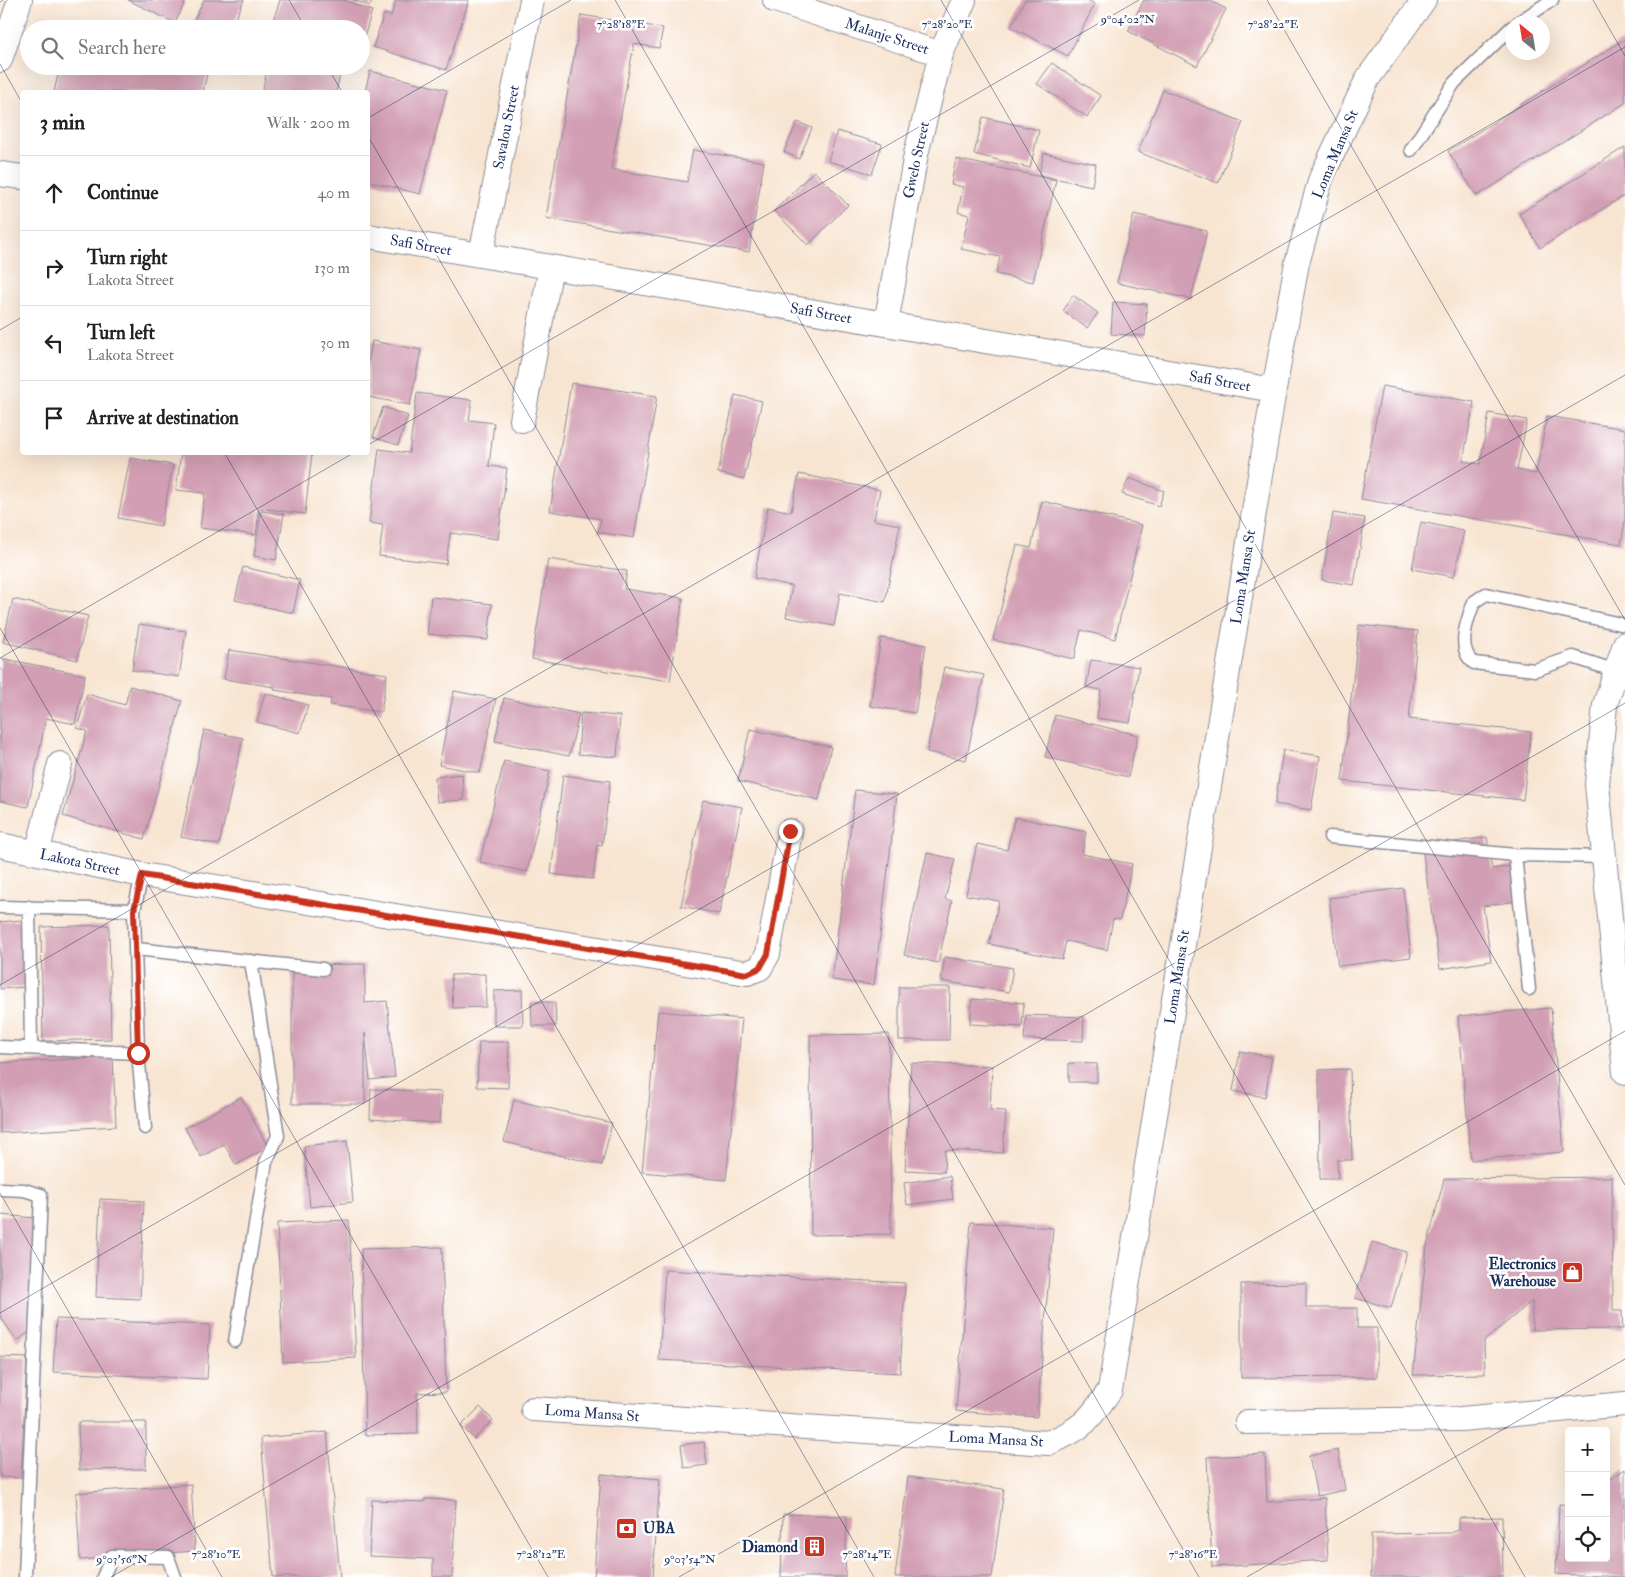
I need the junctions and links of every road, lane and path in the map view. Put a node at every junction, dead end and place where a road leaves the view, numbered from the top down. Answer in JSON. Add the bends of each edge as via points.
{"nodes":[{"id":1,"x":20,"y":0,"type":"edge"},
{"id":2,"x":532,"y":0,"type":"edge"},
{"id":3,"x":775,"y":0,"type":"edge"},
{"id":4,"x":964,"y":0,"type":"edge"},
{"id":5,"x":1424,"y":0,"type":"edge"},
{"id":6,"x":1552,"y":0,"type":"edge"},
{"id":7,"x":1530,"y":15,"type":"edge"},
{"id":8,"x":1505,"y":34,"type":"edge"},
{"id":9,"x":941,"y":54,"type":"junction"},
{"id":10,"x":0,"y":60,"type":"edge"},
{"id":11,"x":1411,"y":150,"type":"dead end"},
{"id":12,"x":0,"y":174,"type":"edge"},
{"id":13,"x":20,"y":177,"type":"edge"},
{"id":14,"x":370,"y":236,"type":"edge"},
{"id":15,"x":482,"y":255,"type":"junction"},
{"id":16,"x":551,"y":267,"type":"junction"},
{"id":17,"x":886,"y":324,"type":"junction"},
{"id":18,"x":1274,"y":390,"type":"junction"},
{"id":19,"x":522,"y":420,"type":"dead end"},
{"id":20,"x":1625,"y":625,"type":"edge"},
{"id":21,"x":1625,"y":644,"type":"edge"},
{"id":22,"x":1616,"y":671,"type":"junction"},
{"id":23,"x":60,"y":764,"type":"dead end"},
{"id":24,"x":790,"y":831,"type":"dead end"},
{"id":25,"x":1330,"y":837,"type":"dead end"},
{"id":26,"x":0,"y":845,"type":"edge"},
{"id":27,"x":37,"y":853,"type":"junction"},
{"id":28,"x":1515,"y":855,"type":"junction"},
{"id":29,"x":1605,"y":857,"type":"junction"},
{"id":30,"x":142,"y":875,"type":"junction"},
{"id":31,"x":0,"y":907,"type":"edge"},
{"id":32,"x":29,"y":907,"type":"junction"},
{"id":33,"x":134,"y":910,"type":"junction"},
{"id":34,"x":136,"y":949,"type":"junction"},
{"id":35,"x":251,"y":961,"type":"junction"},
{"id":36,"x":323,"y":969,"type":"dead end"},
{"id":37,"x":1529,"y":989,"type":"dead end"},
{"id":38,"x":0,"y":1047,"type":"edge"},
{"id":39,"x":31,"y":1047,"type":"junction"},
{"id":40,"x":138,"y":1053,"type":"junction"},
{"id":41,"x":1625,"y":1072,"type":"edge"},
{"id":42,"x":145,"y":1128,"type":"dead end"},
{"id":43,"x":0,"y":1189,"type":"edge"},
{"id":44,"x":235,"y":1340,"type":"dead end"},
{"id":45,"x":1625,"y":1404,"type":"edge"},
{"id":46,"x":533,"y":1409,"type":"dead end"},
{"id":47,"x":1247,"y":1422,"type":"dead end"},
{"id":48,"x":25,"y":1577,"type":"edge"},
{"id":49,"x":103,"y":1577,"type":"edge"},
{"id":50,"x":176,"y":1577,"type":"edge"}],
"edges":[{"from":1,"to":10,"type":"street"},
{"from":2,"to":15,"type":"street","name":"Savalou Street"},
{"from":3,"to":9,"type":"street","name":"Malanje Street"},
{"from":4,"to":9,"type":"street","name":"Gwelo Street"},
{"from":5,"to":18,"type":"street","name":"Loma Mansa St","via":[[1368,78],[1321,178],[1296,263]]},
{"from":6,"to":7,"type":"lane"},
{"from":8,"to":11,"type":"lane","via":[[1454,83]]},
{"from":9,"to":17,"type":"street","name":"Gwelo Street","via":[[916,154]]},
{"from":12,"to":13,"type":"street"},
{"from":14,"to":15,"type":"street","name":"Safi Street"},
{"from":15,"to":16,"type":"street","name":"Safi Street"},
{"from":16,"to":17,"type":"street","name":"Safi Street"},
{"from":16,"to":19,"type":"street"},
{"from":17,"to":18,"type":"street","name":"Safi Street"},
{"from":18,"to":46,"type":"street","name":"Loma Mansa St","via":[[1110,1390],[1093,1415],[1074,1433],[1048,1443]]},
{"from":20,"to":22,"type":"lane","via":[[1486,594],[1474,602],[1464,644],[1465,653],[1474,663],[1535,670],[1574,657]]},
{"from":21,"to":22,"type":"street"},
{"from":22,"to":29,"type":"street","via":[[1605,705],[1597,784]]},
{"from":23,"to":27,"type":"street"},
{"from":24,"to":30,"type":"street","name":"Lakota Street","via":[[768,954],[760,968],[747,974]]},
{"from":25,"to":28,"type":"lane"},
{"from":26,"to":27,"type":"street","name":"Lakota Street"},
{"from":27,"to":30,"type":"street","name":"Lakota Street"},
{"from":28,"to":29,"type":"lane"},
{"from":28,"to":37,"type":"lane"},
{"from":29,"to":41,"type":"street"},
{"from":30,"to":33,"type":"lane"},
{"from":31,"to":32,"type":"lane"},
{"from":32,"to":33,"type":"lane"},
{"from":32,"to":39,"type":"lane"},
{"from":33,"to":34,"type":"lane"},
{"from":34,"to":35,"type":"lane"},
{"from":34,"to":40,"type":"lane"},
{"from":35,"to":36,"type":"lane"},
{"from":35,"to":44,"type":"lane","via":[[278,1136],[266,1162]]},
{"from":38,"to":39,"type":"lane"},
{"from":39,"to":40,"type":"lane"},
{"from":40,"to":42,"type":"lane"},
{"from":43,"to":48,"type":"lane","via":[[42,1195]]},
{"from":45,"to":47,"type":"street","via":[[1460,1419]]},
{"from":49,"to":50,"type":"lane","via":[[112,1556],[168,1557]]}]}
